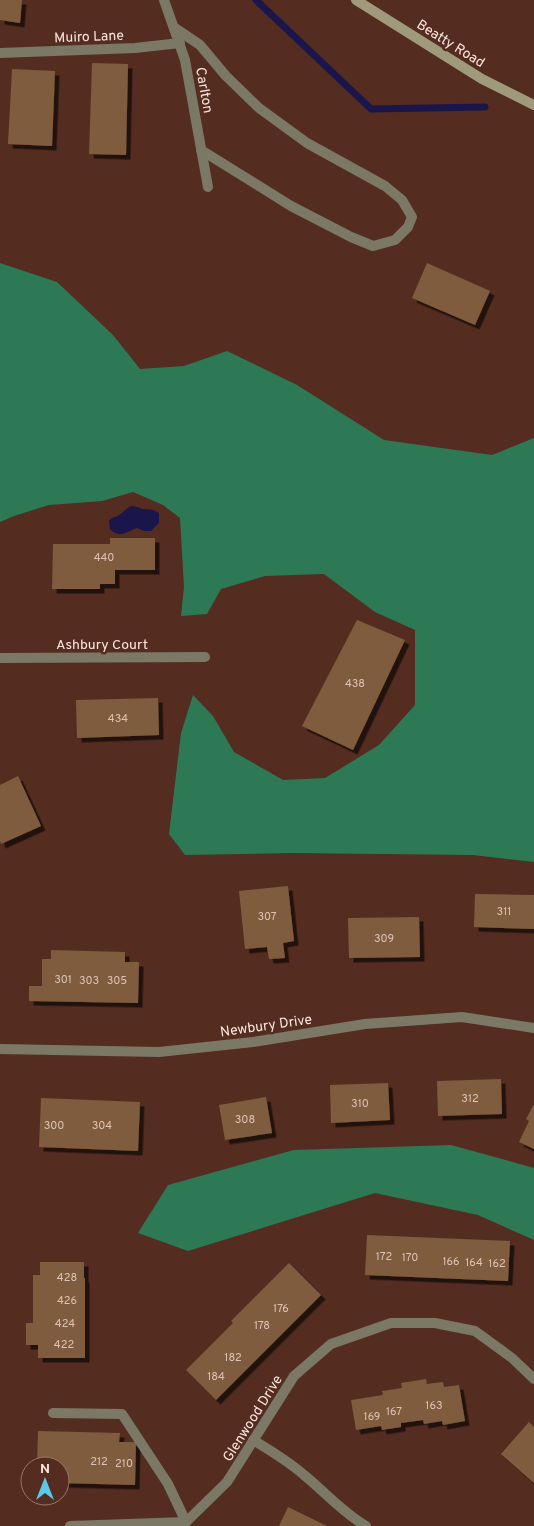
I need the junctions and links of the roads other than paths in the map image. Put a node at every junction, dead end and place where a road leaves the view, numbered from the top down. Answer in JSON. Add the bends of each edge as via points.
{"nodes":[{"id":1,"x":164,"y":0,"type":"edge"},
{"id":2,"x":356,"y":0,"type":"edge"},
{"id":3,"x":175,"y":28,"type":"junction"},
{"id":4,"x":180,"y":43,"type":"junction"},
{"id":5,"x":0,"y":53,"type":"edge"},
{"id":6,"x":534,"y":105,"type":"edge"},
{"id":7,"x":201,"y":150,"type":"junction"},
{"id":8,"x":208,"y":187,"type":"dead end"},
{"id":9,"x":205,"y":657,"type":"dead end"},
{"id":10,"x":0,"y":658,"type":"edge"},
{"id":11,"x":534,"y":1028,"type":"edge"},
{"id":12,"x":0,"y":1049,"type":"edge"},
{"id":13,"x":534,"y":1378,"type":"edge"},
{"id":14,"x":52,"y":1413,"type":"dead end"},
{"id":15,"x":253,"y":1440,"type":"junction"},
{"id":16,"x":187,"y":1524,"type":"edge"},
{"id":17,"x":70,"y":1526,"type":"edge"},
{"id":18,"x":366,"y":1526,"type":"edge"}],
"edges":[{"from":1,"to":3,"type":"street","name":"Carlton"},
{"from":2,"to":6,"type":"street","name":"Beatty Road","via":[[482,79]]},
{"from":3,"to":4,"type":"street","name":"Carlton"},
{"from":3,"to":7,"type":"street","via":[[200,45],[259,108],[307,143],[385,186],[402,200],[412,217],[395,240],[373,246],[291,206]]},
{"from":4,"to":5,"type":"street","name":"Muiro Lane"},
{"from":4,"to":7,"type":"street","name":"Carlton","via":[[186,60]]},
{"from":7,"to":8,"type":"street","name":"Carlton"},
{"from":9,"to":10,"type":"street","name":"Ashbury Court"},
{"from":11,"to":12,"type":"street","name":"Newbury Drive","via":[[462,1017],[365,1024],[253,1042],[159,1052]]},
{"from":13,"to":15,"type":"street","name":"Glenwood Drive","via":[[475,1331],[435,1322],[391,1323],[331,1344],[294,1376]]},
{"from":14,"to":16,"type":"street","via":[[122,1414],[168,1484]]},
{"from":15,"to":16,"type":"street","name":"Glenwood Drive","via":[[227,1482]]},
{"from":15,"to":18,"type":"street","via":[[283,1458]]},
{"from":16,"to":17,"type":"street"}]}
